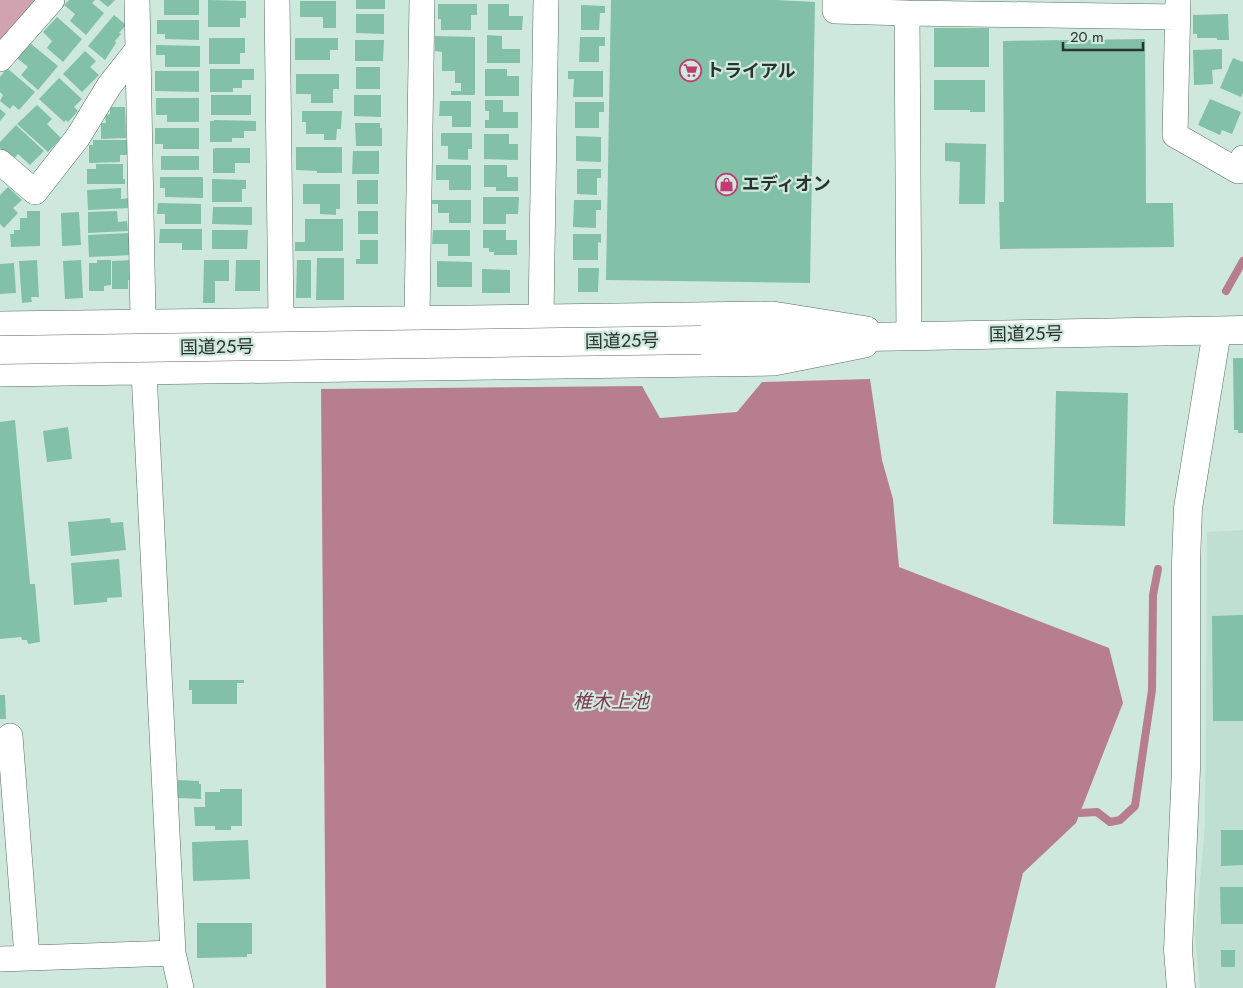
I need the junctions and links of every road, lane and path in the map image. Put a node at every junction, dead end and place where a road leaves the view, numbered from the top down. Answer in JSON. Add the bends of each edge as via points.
{"nodes":[{"id":1,"x":52,"y":0,"type":"edge"},
{"id":2,"x":137,"y":0,"type":"edge"},
{"id":3,"x":277,"y":0,"type":"edge"},
{"id":4,"x":422,"y":0,"type":"edge"},
{"id":5,"x":546,"y":0,"type":"edge"},
{"id":6,"x":835,"y":0,"type":"edge"},
{"id":7,"x":1177,"y":8,"type":"edge"},
{"id":8,"x":907,"y":13,"type":"junction"},
{"id":9,"x":138,"y":49,"type":"junction"},
{"id":10,"x":0,"y":59,"type":"edge"},
{"id":11,"x":1243,"y":158,"type":"edge"},
{"id":12,"x":0,"y":162,"type":"edge"},
{"id":13,"x":541,"y":317,"type":"junction"},
{"id":14,"x":417,"y":318,"type":"junction"},
{"id":15,"x":281,"y":320,"type":"junction"},
{"id":16,"x":144,"y":322,"type":"junction"},
{"id":17,"x":0,"y":324,"type":"edge"},
{"id":18,"x":1230,"y":330,"type":"edge"},
{"id":19,"x":909,"y":336,"type":"junction"},
{"id":20,"x":0,"y":350,"type":"edge"},
{"id":21,"x":144,"y":372,"type":"junction"},
{"id":22,"x":0,"y":374,"type":"edge"},
{"id":23,"x":10,"y":736,"type":"dead end"},
{"id":24,"x":174,"y":953,"type":"junction"},
{"id":25,"x":27,"y":957,"type":"junction"},
{"id":26,"x":0,"y":959,"type":"edge"},
{"id":27,"x":180,"y":988,"type":"edge"},
{"id":28,"x":1181,"y":988,"type":"edge"}],
"edges":[{"from":1,"to":10,"type":"street"},
{"from":2,"to":9,"type":"street"},
{"from":3,"to":15,"type":"street"},
{"from":4,"to":14,"type":"street"},
{"from":5,"to":13,"type":"street"},
{"from":6,"to":8,"type":"street","via":[[835,11]]},
{"from":7,"to":8,"type":"street"},
{"from":7,"to":11,"type":"street","via":[[1175,135],[1238,171]]},
{"from":8,"to":19,"type":"street"},
{"from":9,"to":12,"type":"street","via":[[109,86],[78,137],[35,192]]},
{"from":9,"to":16,"type":"street"},
{"from":13,"to":14,"type":"street"},
{"from":13,"to":19,"type":"street","via":[[773,314]]},
{"from":14,"to":15,"type":"street"},
{"from":15,"to":16,"type":"street"},
{"from":16,"to":17,"type":"street"},
{"from":16,"to":21,"type":"street"},
{"from":18,"to":19,"type":"main road","name":"国道25号"},
{"from":18,"to":28,"type":"main road","via":[[1188,508],[1186,769],[1178,950]]},
{"from":19,"to":20,"type":"main road","name":"国道25号","bridge":true},
{"from":19,"to":21,"type":"street","via":[[774,363]]},
{"from":21,"to":22,"type":"street"},
{"from":21,"to":24,"type":"street"},
{"from":23,"to":25,"type":"street"},
{"from":24,"to":25,"type":"street"},
{"from":24,"to":27,"type":"street"},
{"from":25,"to":26,"type":"street"}]}
